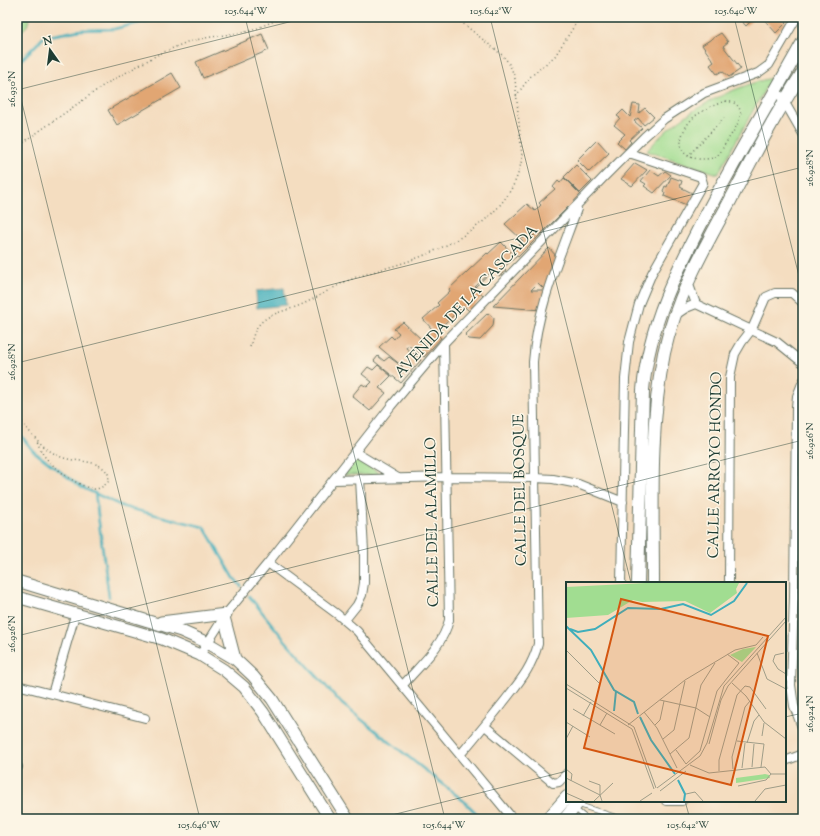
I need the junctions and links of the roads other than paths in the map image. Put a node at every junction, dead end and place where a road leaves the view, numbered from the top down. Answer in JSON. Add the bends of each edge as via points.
{"nodes":[{"id":1,"x":797,"y":17,"type":"edge"},
{"id":2,"x":803,"y":42,"type":"edge"},
{"id":3,"x":803,"y":72,"type":"edge"},
{"id":4,"x":776,"y":89,"type":"junction"},
{"id":5,"x":784,"y":101,"type":"junction"},
{"id":6,"x":803,"y":134,"type":"edge"},
{"id":7,"x":629,"y":153,"type":"junction"},
{"id":8,"x":578,"y":205,"type":"junction"},
{"id":9,"x":688,"y":282,"type":"junction"},
{"id":10,"x":803,"y":303,"type":"edge"},
{"id":11,"x":696,"y":304,"type":"junction"},
{"id":12,"x":674,"y":316,"type":"junction"},
{"id":13,"x":752,"y":330,"type":"junction"},
{"id":14,"x":444,"y":342,"type":"junction"},
{"id":15,"x":803,"y":363,"type":"edge"},
{"id":16,"x":803,"y":381,"type":"edge"},
{"id":17,"x":355,"y":452,"type":"junction"},
{"id":18,"x":447,"y":477,"type":"junction"},
{"id":19,"x":398,"y":478,"type":"junction"},
{"id":20,"x":535,"y":478,"type":"junction"},
{"id":21,"x":360,"y":479,"type":"junction"},
{"id":22,"x":334,"y":480,"type":"junction"},
{"id":23,"x":622,"y":502,"type":"junction"},
{"id":24,"x":268,"y":563,"type":"junction"},
{"id":25,"x":17,"y":581,"type":"edge"},
{"id":26,"x":621,"y":582,"type":"edge"},
{"id":27,"x":638,"y":582,"type":"edge"},
{"id":28,"x":653,"y":582,"type":"edge"},
{"id":29,"x":729,"y":582,"type":"edge"},
{"id":30,"x":794,"y":596,"type":"junction"},
{"id":31,"x":803,"y":596,"type":"edge"},
{"id":32,"x":17,"y":597,"type":"edge"},
{"id":33,"x":76,"y":615,"type":"junction"},
{"id":34,"x":225,"y":616,"type":"junction"},
{"id":35,"x":345,"y":620,"type":"junction"},
{"id":36,"x":157,"y":623,"type":"junction"},
{"id":37,"x":208,"y":643,"type":"junction"},
{"id":38,"x":200,"y":655,"type":"junction"},
{"id":39,"x":235,"y":659,"type":"junction"},
{"id":40,"x":17,"y":685,"type":"edge"},
{"id":41,"x":403,"y":686,"type":"junction"},
{"id":42,"x":52,"y":694,"type":"junction"},
{"id":43,"x":145,"y":718,"type":"dead end"},
{"id":44,"x":485,"y":726,"type":"junction"},
{"id":45,"x":803,"y":730,"type":"edge"},
{"id":46,"x":803,"y":754,"type":"edge"},
{"id":47,"x":460,"y":755,"type":"junction"},
{"id":48,"x":786,"y":761,"type":"edge"},
{"id":49,"x":566,"y":774,"type":"edge"},
{"id":50,"x":574,"y":803,"type":"edge"},
{"id":51,"x":330,"y":819,"type":"edge"},
{"id":52,"x":348,"y":819,"type":"edge"},
{"id":53,"x":513,"y":819,"type":"edge"},
{"id":54,"x":548,"y":819,"type":"edge"},
{"id":55,"x":565,"y":819,"type":"edge"},
{"id":56,"x":587,"y":819,"type":"edge"},
{"id":57,"x":622,"y":819,"type":"edge"}],
"edges":[{"from":1,"to":7,"type":"street","name":"AVENIDA DE LA CASCADA","via":[[765,69],[704,93],[687,103],[664,119]]},
{"from":2,"to":4,"type":"main road"},
{"from":3,"to":5,"type":"main road"},
{"from":4,"to":5,"type":"street"},
{"from":4,"to":27,"type":"main road","via":[[690,245],[665,297],[650,342],[643,390]]},
{"from":5,"to":6,"type":"street"},
{"from":5,"to":9,"type":"main road"},
{"from":7,"to":8,"type":"street","name":"AVENIDA DE LA CASCADA"},
{"from":7,"to":23,"type":"street","via":[[701,177],[703,183],[652,273],[639,304],[632,331],[626,360]]},
{"from":8,"to":14,"type":"street","name":"AVENIDA DE LA CASCADA"},
{"from":8,"to":20,"type":"street","name":"CALLE DEL BOSQUE","via":[[536,332],[533,362]]},
{"from":9,"to":11,"type":"street"},
{"from":9,"to":12,"type":"main road"},
{"from":10,"to":13,"type":"street","name":"CALLE ARROYO HONDO","via":[[792,293],[775,293],[766,297]]},
{"from":11,"to":12,"type":"street"},
{"from":11,"to":13,"type":"street"},
{"from":12,"to":28,"type":"main road","via":[[664,354],[657,402],[653,484]]},
{"from":13,"to":15,"type":"street","via":[[777,342]]},
{"from":13,"to":29,"type":"street","name":"CALLE ARROYO HONDO","via":[[735,354],[730,377]]},
{"from":14,"to":17,"type":"street","name":"AVENIDA DE LA CASCADA"},
{"from":14,"to":18,"type":"street","name":"CALLE DEL ALAMILLO"},
{"from":16,"to":30,"type":"street","via":[[796,407]]},
{"from":17,"to":19,"type":"street"},
{"from":17,"to":22,"type":"street","name":"AVENIDA DE LA CASCADA"},
{"from":18,"to":19,"type":"street"},
{"from":18,"to":20,"type":"street"},
{"from":18,"to":41,"type":"street","name":"CALLE DEL ALAMILLO","via":[[449,620],[440,643]]},
{"from":19,"to":21,"type":"street"},
{"from":20,"to":23,"type":"street","via":[[578,484]]},
{"from":20,"to":44,"type":"street","name":"CALLE DEL BOSQUE","via":[[538,644],[530,666]]},
{"from":21,"to":22,"type":"street"},
{"from":21,"to":35,"type":"street","via":[[364,584],[357,605]]},
{"from":22,"to":24,"type":"street","name":"AVENIDA DE LA CASCADA"},
{"from":23,"to":26,"type":"street"},
{"from":24,"to":34,"type":"street","name":"AVENIDA DE LA CASCADA"},
{"from":24,"to":35,"type":"street"},
{"from":25,"to":36,"type":"main road"},
{"from":30,"to":31,"type":"street"},
{"from":30,"to":45,"type":"street","via":[[791,685],[794,706]]},
{"from":32,"to":33,"type":"main road"},
{"from":33,"to":38,"type":"main road","via":[[162,639]]},
{"from":33,"to":42,"type":"street"},
{"from":34,"to":36,"type":"main road"},
{"from":34,"to":37,"type":"street","name":"AVENIDA DE LA CASCADA"},
{"from":34,"to":39,"type":"main road"},
{"from":35,"to":41,"type":"street"},
{"from":36,"to":37,"type":"main road"},
{"from":37,"to":38,"type":"street","name":"AVENIDA DE LA CASCADA"},
{"from":37,"to":39,"type":"main road"},
{"from":38,"to":51,"type":"main road","via":[[234,677],[253,699]]},
{"from":39,"to":52,"type":"main road","via":[[272,699]]},
{"from":40,"to":42,"type":"street"},
{"from":41,"to":47,"type":"street"},
{"from":42,"to":43,"type":"street"},
{"from":44,"to":47,"type":"street","name":"CALLE DEL BOSQUE"},
{"from":44,"to":49,"type":"street","via":[[553,783],[559,782]]},
{"from":46,"to":48,"type":"street"},
{"from":47,"to":53,"type":"street"},
{"from":50,"to":54,"type":"main road"},
{"from":50,"to":55,"type":"main road"},
{"from":50,"to":56,"type":"lane"},
{"from":50,"to":57,"type":"lane"}]}
